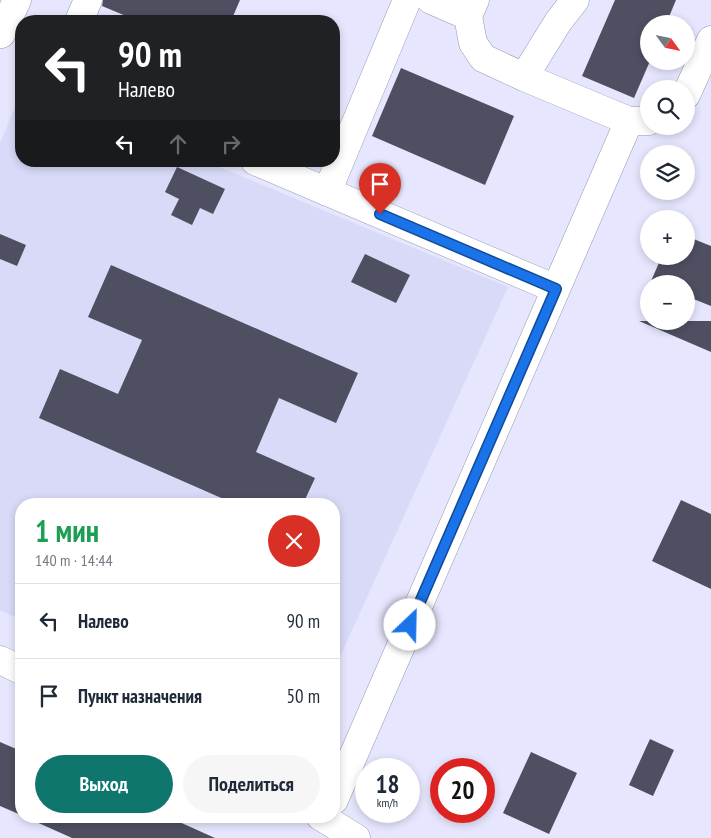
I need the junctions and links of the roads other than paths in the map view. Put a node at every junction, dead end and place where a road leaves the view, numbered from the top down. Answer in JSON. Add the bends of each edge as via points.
{"nodes":[{"id":1,"x":17,"y":0,"type":"edge"},
{"id":2,"x":88,"y":0,"type":"edge"},
{"id":3,"x":406,"y":0,"type":"edge"},
{"id":4,"x":431,"y":0,"type":"edge"},
{"id":5,"x":575,"y":0,"type":"edge"},
{"id":6,"x":472,"y":8,"type":"edge"},
{"id":7,"x":82,"y":15,"type":"edge"},
{"id":8,"x":1,"y":34,"type":"edge"},
{"id":9,"x":711,"y":40,"type":"edge"},
{"id":10,"x":524,"y":78,"type":"junction"},
{"id":11,"x":693,"y":80,"type":"edge"},
{"id":12,"x":639,"y":121,"type":"edge"},
{"id":13,"x":340,"y":160,"type":"edge"},
{"id":14,"x":269,"y":167,"type":"edge"},
{"id":15,"x":337,"y":167,"type":"edge"},
{"id":16,"x":327,"y":192,"type":"junction"},
{"id":17,"x":556,"y":289,"type":"junction"},
{"id":18,"x":0,"y":660,"type":"edge"},
{"id":19,"x":15,"y":667,"type":"edge"},
{"id":20,"x":340,"y":781,"type":"edge"},
{"id":21,"x":338,"y":823,"type":"edge"},
{"id":22,"x":356,"y":838,"type":"edge"}],
"edges":[{"from":1,"to":8,"type":"street"},
{"from":2,"to":7,"type":"street"},
{"from":3,"to":13,"type":"street"},
{"from":4,"to":6,"type":"street"},
{"from":5,"to":10,"type":"street"},
{"from":6,"to":10,"type":"street","via":[[472,43],[483,58]]},
{"from":9,"to":11,"type":"street"},
{"from":10,"to":12,"type":"street"},
{"from":12,"to":17,"type":"street"},
{"from":14,"to":16,"type":"street"},
{"from":15,"to":16,"type":"street"},
{"from":16,"to":17,"type":"street"},
{"from":17,"to":20,"type":"street"},
{"from":18,"to":19,"type":"street"},
{"from":21,"to":22,"type":"street"}]}
